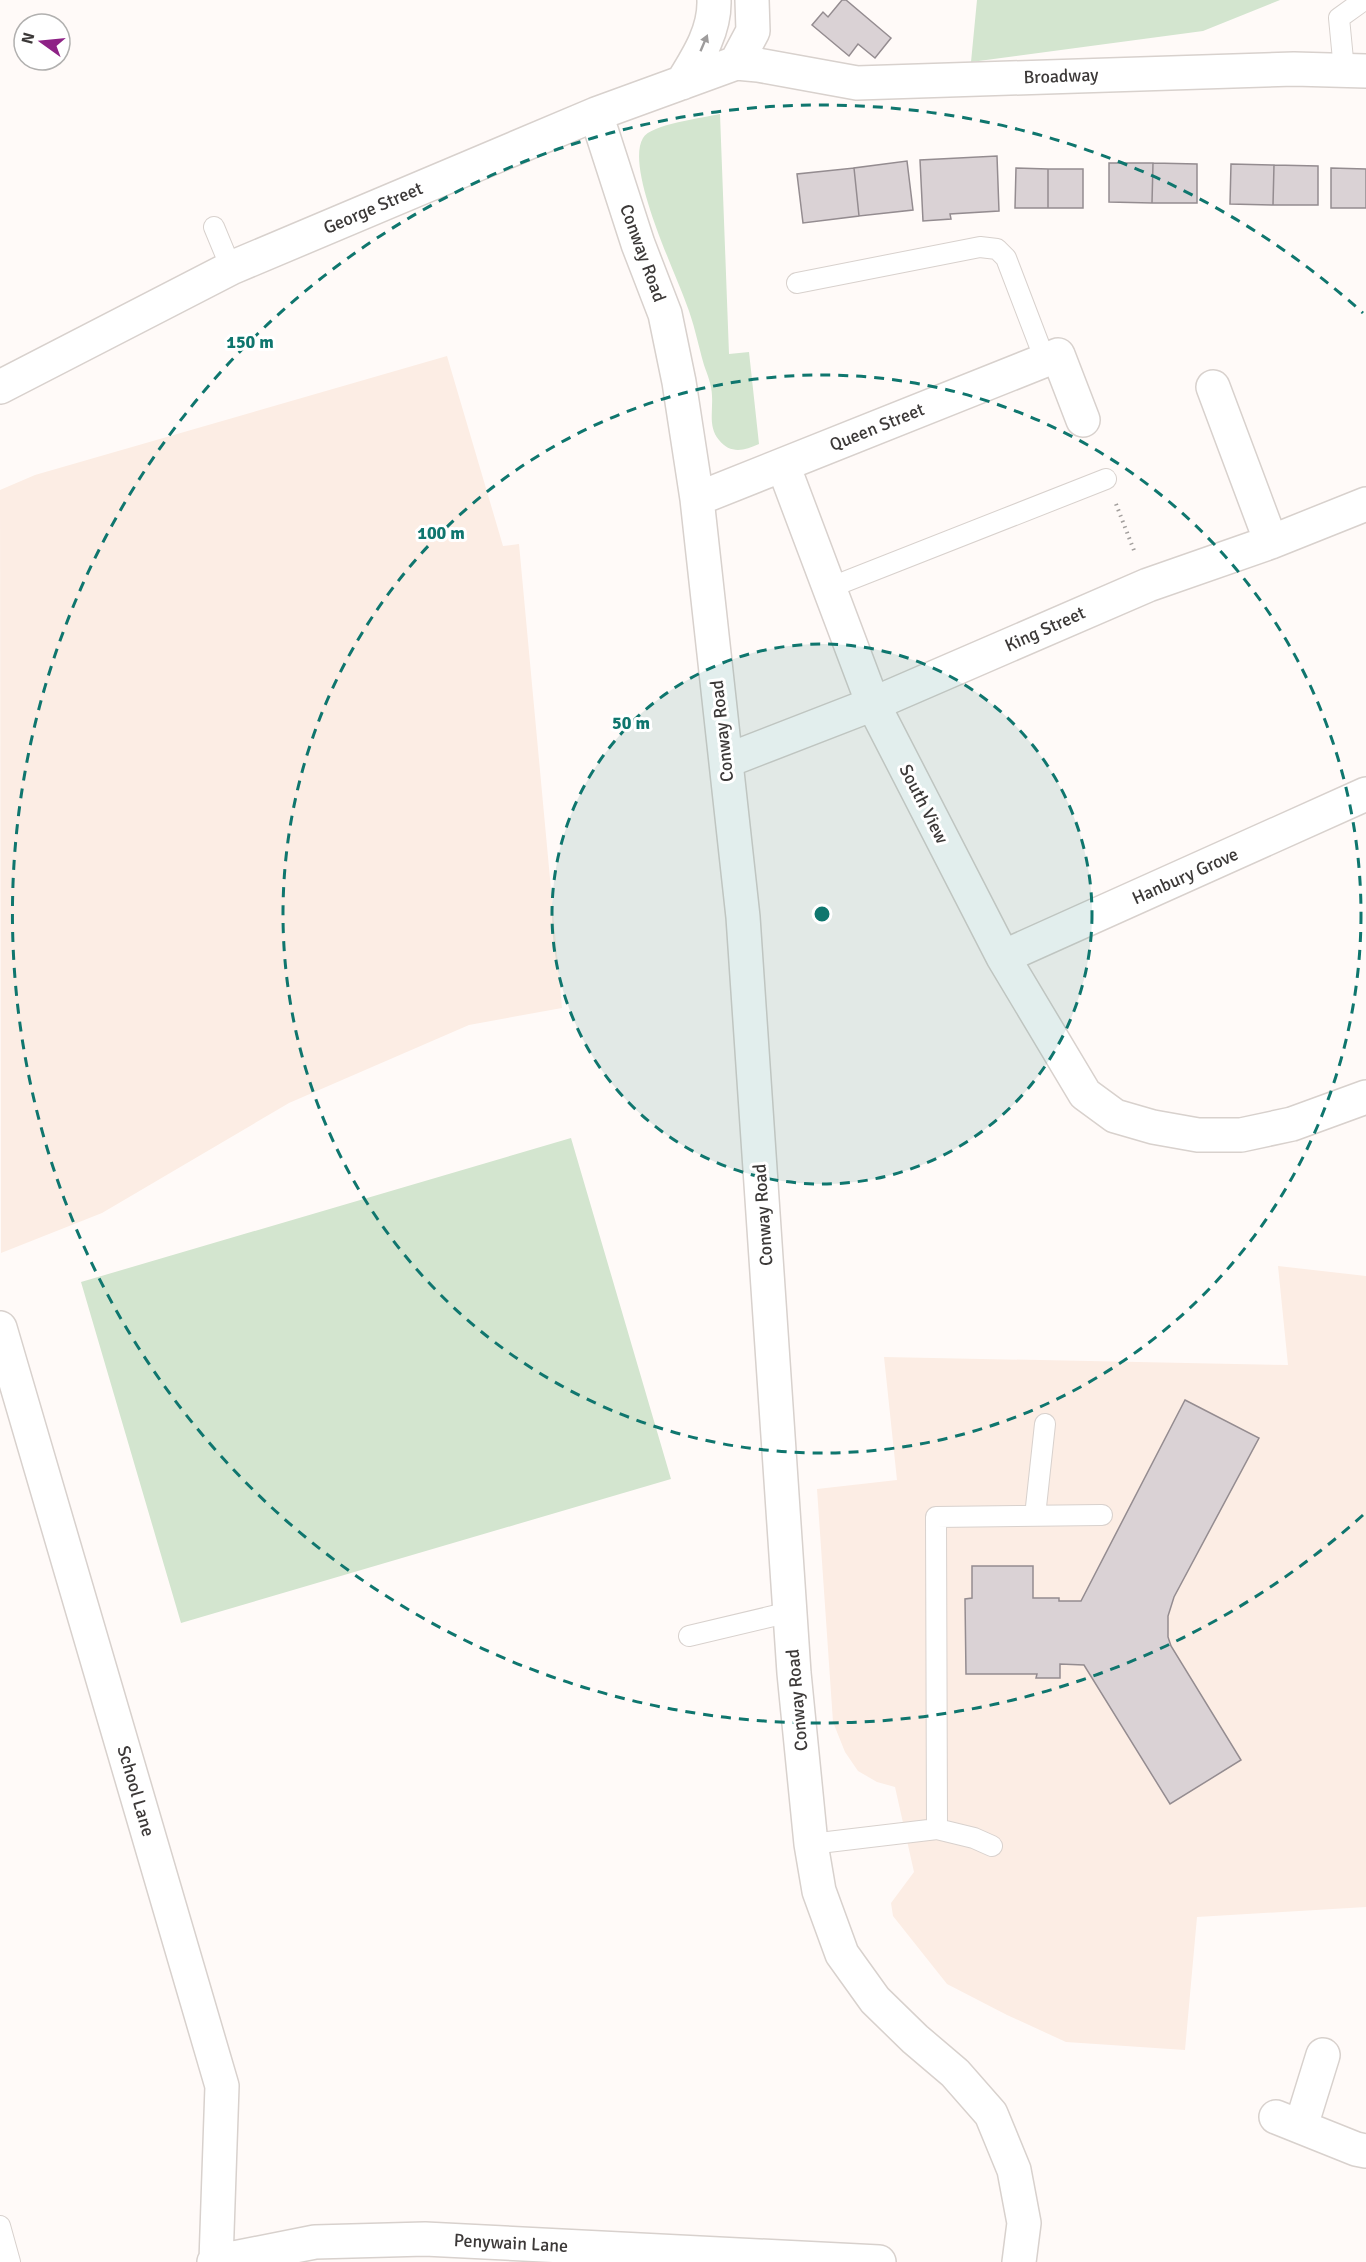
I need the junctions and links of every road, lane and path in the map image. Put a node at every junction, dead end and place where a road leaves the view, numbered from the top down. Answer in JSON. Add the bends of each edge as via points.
{"nodes":[{"id":1,"x":714,"y":0,"type":"edge"},
{"id":2,"x":752,"y":0,"type":"edge"},
{"id":3,"x":1364,"y":0,"type":"edge"},
{"id":4,"x":747,"y":64,"type":"junction"},
{"id":5,"x":1355,"y":70,"type":"edge"},
{"id":6,"x":682,"y":83,"type":"junction"},
{"id":7,"x":596,"y":114,"type":"junction"},
{"id":8,"x":214,"y":227,"type":"dead end"},
{"id":9,"x":231,"y":268,"type":"junction"},
{"id":10,"x":797,"y":283,"type":"dead end"},
{"id":11,"x":1051,"y":358,"type":"junction"},
{"id":12,"x":0,"y":387,"type":"edge"},
{"id":13,"x":1213,"y":387,"type":"dead end"},
{"id":14,"x":1083,"y":420,"type":"dead end"},
{"id":15,"x":783,"y":465,"type":"junction"},
{"id":16,"x":1107,"y":479,"type":"dead end"},
{"id":17,"x":697,"y":499,"type":"junction"},
{"id":18,"x":1366,"y":504,"type":"edge"},
{"id":19,"x":1271,"y":542,"type":"junction"},
{"id":20,"x":829,"y":588,"type":"junction"},
{"id":21,"x":873,"y":704,"type":"junction"},
{"id":22,"x":726,"y":761,"type":"junction"},
{"id":23,"x":1366,"y":794,"type":"edge"},
{"id":24,"x":1003,"y":957,"type":"junction"},
{"id":25,"x":1366,"y":1096,"type":"edge"},
{"id":26,"x":0,"y":1328,"type":"edge"},
{"id":27,"x":1045,"y":1424,"type":"dead end"},
{"id":28,"x":1102,"y":1515,"type":"dead end"},
{"id":29,"x":1035,"y":1516,"type":"junction"},
{"id":30,"x":790,"y":1612,"type":"junction"},
{"id":31,"x":689,"y":1636,"type":"dead end"},
{"id":32,"x":937,"y":1829,"type":"junction"},
{"id":33,"x":811,"y":1844,"type":"junction"},
{"id":34,"x":992,"y":1846,"type":"dead end"},
{"id":35,"x":1323,"y":2055,"type":"dead end"},
{"id":36,"x":1366,"y":2151,"type":"edge"},
{"id":37,"x":0,"y":2226,"type":"edge"},
{"id":38,"x":10,"y":2262,"type":"edge"},
{"id":39,"x":215,"y":2262,"type":"edge"},
{"id":40,"x":879,"y":2262,"type":"edge"},
{"id":41,"x":1019,"y":2262,"type":"edge"}],
"edges":[{"from":6,"to":1,"type":"street","one_way":true,"via":[[706,44]]},
{"from":2,"to":4,"type":"street","via":[[753,31]]},
{"from":3,"to":5,"type":"lane","via":[[1339,18]]},
{"from":4,"to":5,"type":"street","name":"Broadway","via":[[857,83]]},
{"from":4,"to":6,"type":"street","name":"George Street"},
{"from":6,"to":7,"type":"street","name":"George Street"},
{"from":7,"to":9,"type":"street","name":"George Street"},
{"from":7,"to":17,"type":"street","name":"Conway Road","via":[[665,314]]},
{"from":8,"to":9,"type":"lane"},
{"from":9,"to":12,"type":"street","name":"George Street"},
{"from":10,"to":11,"type":"lane","via":[[980,248],[997,249],[1006,258]]},
{"from":11,"to":14,"type":"street"},
{"from":11,"to":15,"type":"street","name":"Queen Street"},
{"from":13,"to":19,"type":"street"},
{"from":15,"to":17,"type":"street","name":"Queen Street"},
{"from":15,"to":20,"type":"street","name":"South View"},
{"from":16,"to":20,"type":"lane"},
{"from":17,"to":22,"type":"street","name":"Conway Road"},
{"from":18,"to":19,"type":"street","name":"King Street"},
{"from":19,"to":21,"type":"street","name":"King Street","via":[[1148,585]]},
{"from":20,"to":21,"type":"street","name":"South View"},
{"from":21,"to":22,"type":"street","name":"King Street"},
{"from":21,"to":24,"type":"street","name":"South View"},
{"from":22,"to":30,"type":"street","name":"Conway Road","via":[[744,929]]},
{"from":23,"to":24,"type":"street","name":"Hanbury Grove"},
{"from":24,"to":25,"type":"street","name":"South View","via":[[1085,1094],[1115,1116],[1198,1135],[1241,1135],[1292,1124]]},
{"from":26,"to":39,"type":"street","name":"School Lane","via":[[222,2086]]},
{"from":27,"to":29,"type":"lane"},
{"from":28,"to":29,"type":"lane"},
{"from":29,"to":32,"type":"lane","via":[[936,1517]]},
{"from":30,"to":31,"type":"lane"},
{"from":30,"to":33,"type":"street","name":"Conway Road"},
{"from":32,"to":33,"type":"lane"},
{"from":32,"to":34,"type":"lane"},
{"from":33,"to":41,"type":"street","name":"Conway Road","via":[[819,1891],[842,1954],[875,2000],[955,2073],[991,2114],[1014,2170],[1024,2223]]},
{"from":35,"to":36,"type":"street","via":[[1288,2121]]},
{"from":37,"to":38,"type":"lane"},
{"from":39,"to":40,"type":"street","name":"Penywain Lane","via":[[315,2242],[425,2239]]}]}
